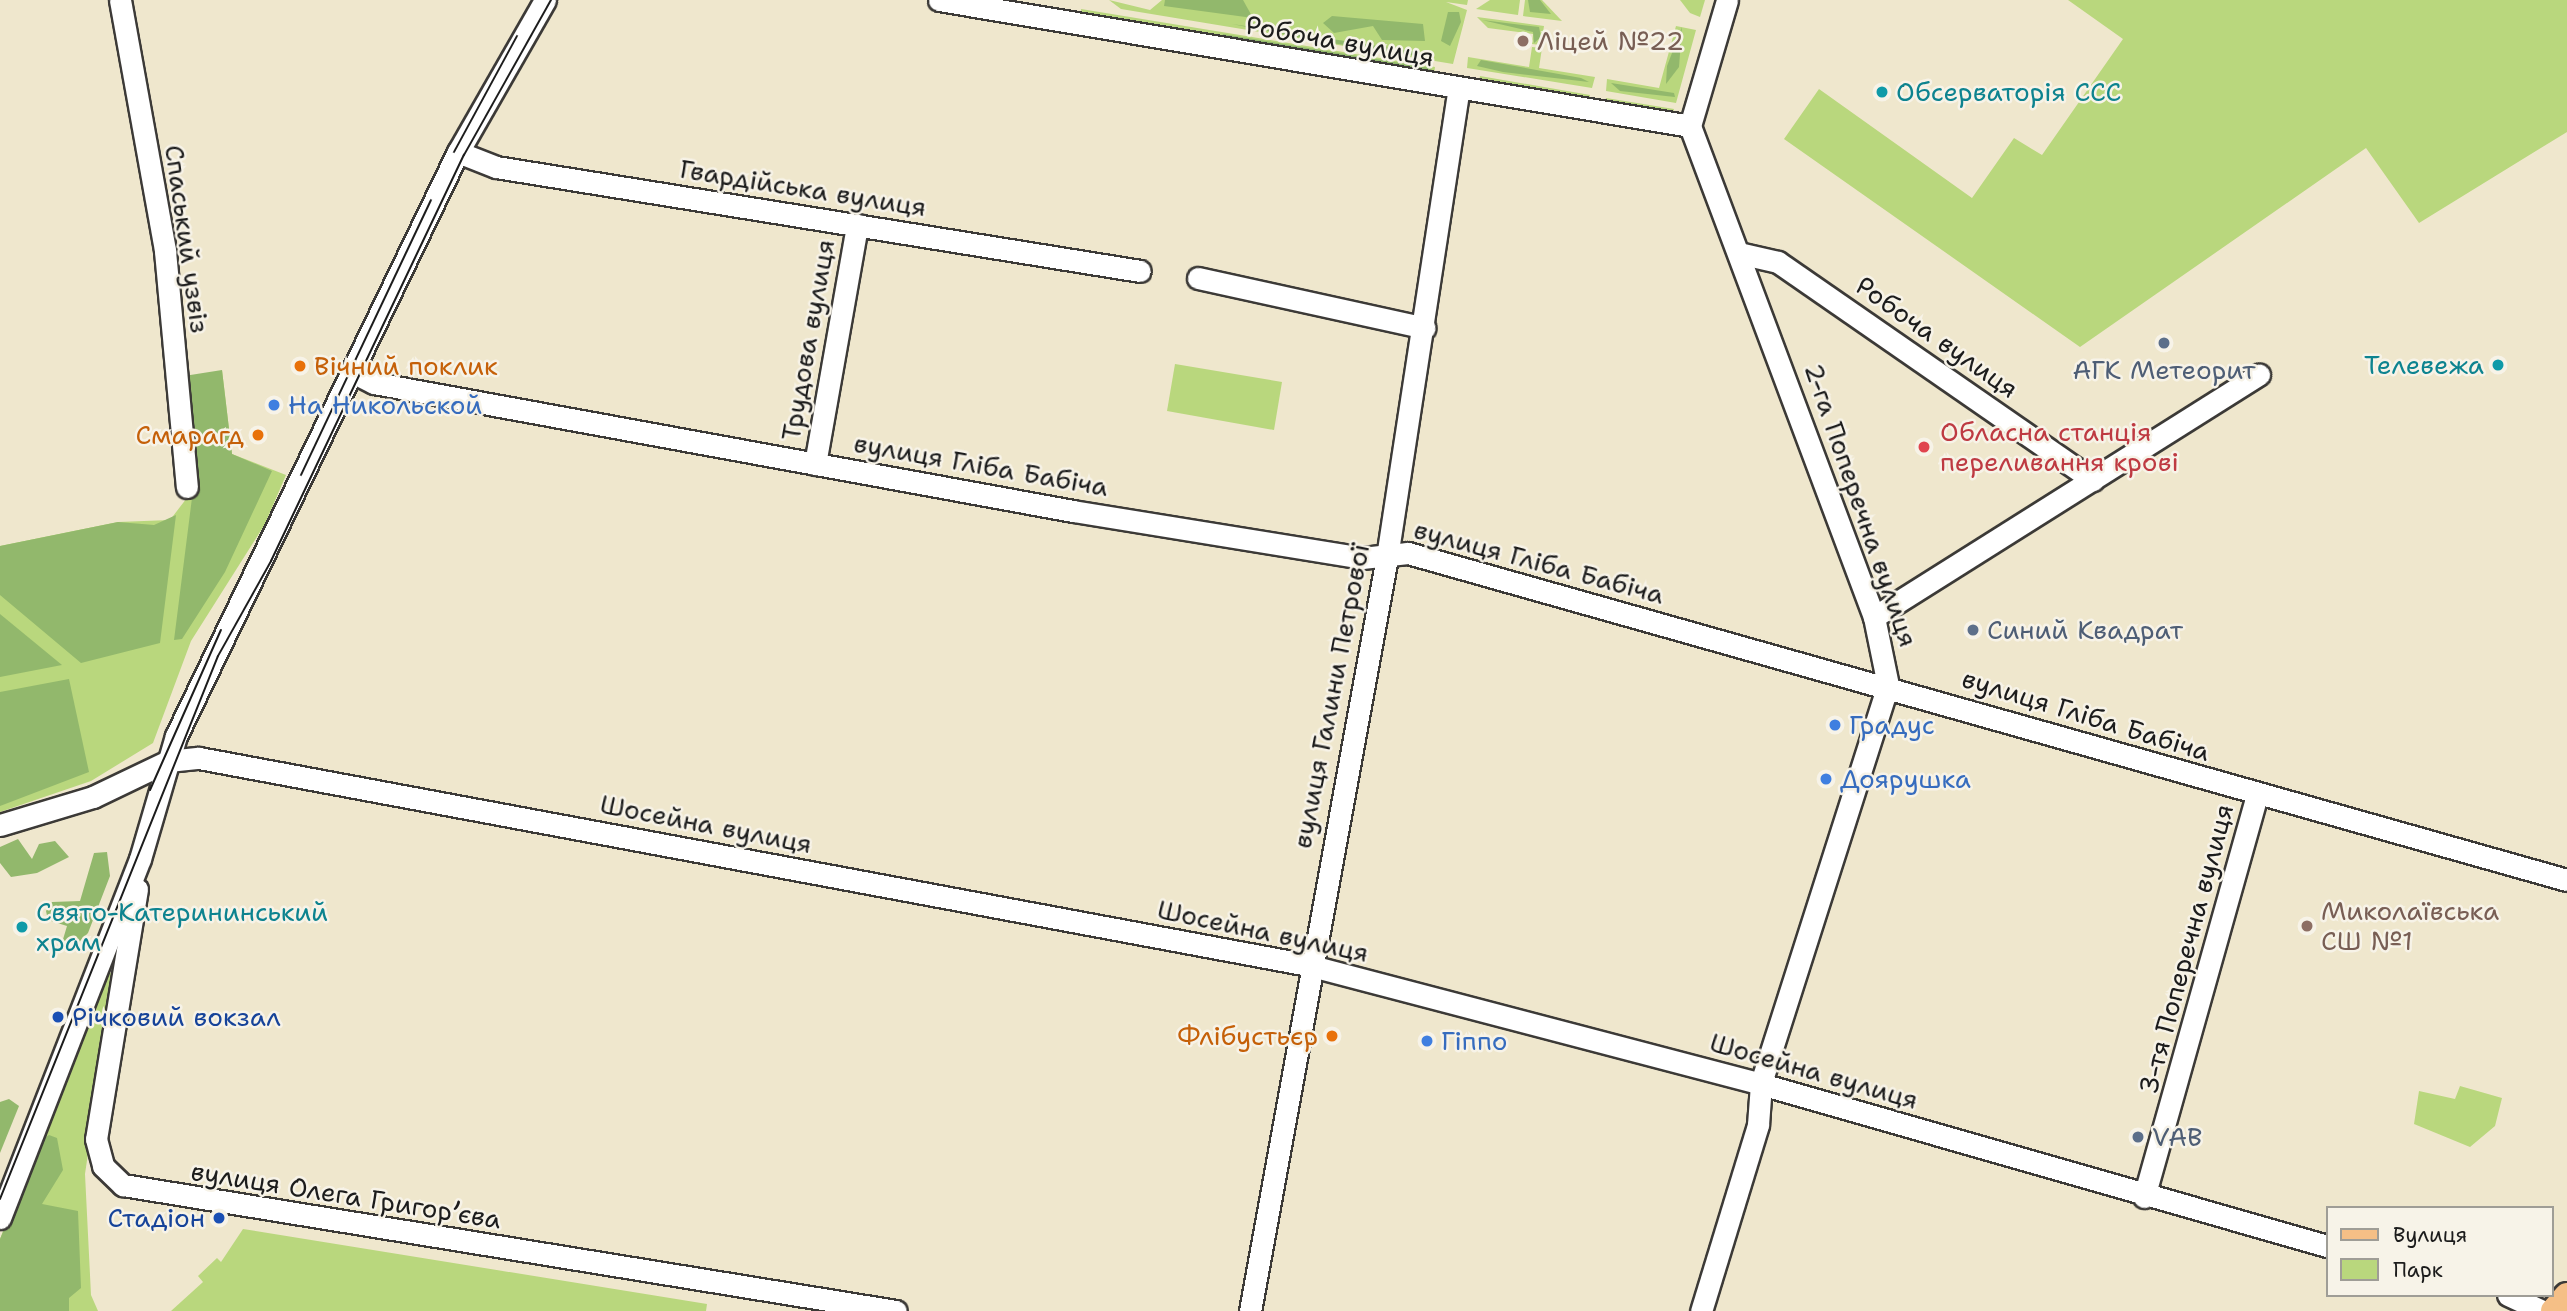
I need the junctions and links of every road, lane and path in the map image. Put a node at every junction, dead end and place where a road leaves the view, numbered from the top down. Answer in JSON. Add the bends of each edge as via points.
{"nodes":[{"id":1,"x":120,"y":0,"type":"edge"},
{"id":2,"x":545,"y":0,"type":"edge"},
{"id":3,"x":939,"y":0,"type":"edge"},
{"id":4,"x":1727,"y":0,"type":"edge"},
{"id":5,"x":1458,"y":90,"type":"junction"},
{"id":6,"x":1690,"y":127,"type":"junction"},
{"id":7,"x":458,"y":152,"type":"junction"},
{"id":8,"x":857,"y":225,"type":"junction"},
{"id":9,"x":1743,"y":254,"type":"junction"},
{"id":10,"x":1140,"y":271,"type":"dead end"},
{"id":11,"x":1198,"y":278,"type":"dead end"},
{"id":12,"x":1425,"y":328,"type":"junction"},
{"id":13,"x":354,"y":373,"type":"junction"},
{"id":14,"x":2259,"y":375,"type":"dead end"},
{"id":15,"x":815,"y":464,"type":"junction"},
{"id":16,"x":2093,"y":480,"type":"junction"},
{"id":17,"x":187,"y":487,"type":"dead end"},
{"id":18,"x":1387,"y":557,"type":"junction"},
{"id":19,"x":1874,"y":617,"type":"junction"},
{"id":20,"x":1888,"y":685,"type":"junction"},
{"id":21,"x":168,"y":761,"type":"junction"},
{"id":22,"x":2257,"y":796,"type":"junction"},
{"id":23,"x":0,"y":825,"type":"edge"},
{"id":24,"x":140,"y":859,"type":"junction"},
{"id":25,"x":2567,"y":880,"type":"edge"},
{"id":26,"x":1308,"y":965,"type":"junction"},
{"id":27,"x":1761,"y":1084,"type":"junction"},
{"id":28,"x":2144,"y":1197,"type":"junction"},
{"id":29,"x":0,"y":1217,"type":"edge"},
{"id":30,"x":2326,"y":1246,"type":"edge"},
{"id":31,"x":2567,"y":1296,"type":"edge"},
{"id":32,"x":2512,"y":1297,"type":"edge"},
{"id":33,"x":897,"y":1311,"type":"edge"},
{"id":34,"x":1250,"y":1311,"type":"edge"},
{"id":35,"x":1702,"y":1311,"type":"edge"},
{"id":36,"x":2542,"y":1311,"type":"edge"},
{"id":37,"x":2554,"y":1311,"type":"edge"}],
"edges":[{"from":1,"to":17,"type":"street","name":"Спаський узвіз","via":[[165,251]]},
{"from":2,"to":7,"type":"street"},
{"from":3,"to":5,"type":"street","name":"Робоча вулиця"},
{"from":4,"to":6,"type":"street"},
{"from":5,"to":6,"type":"street","name":"Робоча вулиця"},
{"from":5,"to":12,"type":"street","name":"вулиця Галини Петрової"},
{"from":6,"to":9,"type":"street","name":"2-га Поперечна вулиця"},
{"from":7,"to":8,"type":"street","name":"Гвардійська вулиця","via":[[496,167]]},
{"from":7,"to":13,"type":"street"},
{"from":8,"to":10,"type":"street","name":"Гвардійська вулиця"},
{"from":8,"to":15,"type":"street","name":"Трудова вулиця"},
{"from":9,"to":16,"type":"street","name":"Робоча вулиця","via":[[1778,262]]},
{"from":9,"to":19,"type":"street","name":"2-га Поперечна вулиця"},
{"from":11,"to":12,"type":"street"},
{"from":12,"to":18,"type":"street","name":"вулиця Галини Петрової"},
{"from":13,"to":15,"type":"street","name":"вулиця Гліба Бабіча","via":[[374,383]]},
{"from":13,"to":21,"type":"street","via":[[267,559],[213,655]]},
{"from":14,"to":16,"type":"street"},
{"from":15,"to":18,"type":"street","name":"вулиця Гліба Бабіча","via":[[1073,511]]},
{"from":16,"to":19,"type":"street"},
{"from":18,"to":20,"type":"street","name":"вулиця Гліба Бабіча","via":[[1408,553]]},
{"from":18,"to":26,"type":"street","name":"вулиця Галини Петрової"},
{"from":19,"to":20,"type":"street","name":"2-га Поперечна вулиця"},
{"from":20,"to":22,"type":"street","name":"вулиця Гліба Бабіча"},
{"from":20,"to":27,"type":"street","name":"2-га Поперечна вулиця"},
{"from":21,"to":23,"type":"street","via":[[93,796]]},
{"from":21,"to":24,"type":"street"},
{"from":21,"to":26,"type":"street","name":"Шосейна вулиця","via":[[199,758]]},
{"from":22,"to":25,"type":"street","name":"вулиця Гліба Бабіча"},
{"from":22,"to":28,"type":"street","name":"3-тя Поперечна вулиця"},
{"from":24,"to":29,"type":"street"},
{"from":24,"to":33,"type":"street","name":"вулиця Олега Григорʼєва","via":[[96,1139],[103,1166],[123,1185]]},
{"from":26,"to":27,"type":"street","name":"Шосейна вулиця"},
{"from":26,"to":34,"type":"street","name":"вулиця Галини Петрової"},
{"from":27,"to":28,"type":"street","name":"Шосейна вулиця"},
{"from":27,"to":35,"type":"street","name":"2-га Поперечна вулиця","via":[[1758,1125]]},
{"from":28,"to":30,"type":"street","name":"Шосейна вулиця"},
{"from":31,"to":37,"type":"main road"},
{"from":32,"to":36,"type":"street"}]}
